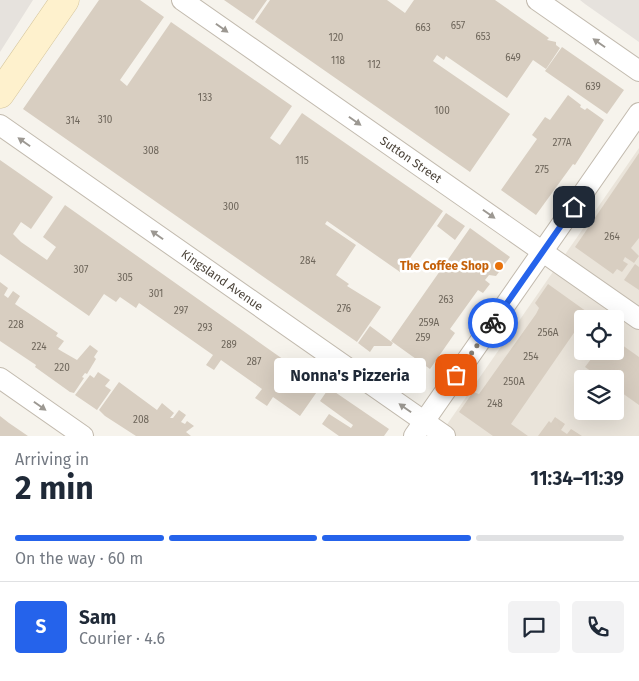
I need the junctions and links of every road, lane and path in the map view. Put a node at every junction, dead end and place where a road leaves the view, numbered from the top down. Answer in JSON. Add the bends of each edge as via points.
{"nodes":[{"id":1,"x":65,"y":0,"type":"edge"},
{"id":2,"x":182,"y":0,"type":"edge"},
{"id":3,"x":538,"y":0,"type":"edge"},
{"id":4,"x":639,"y":70,"type":"edge"},
{"id":5,"x":0,"y":94,"type":"edge"},
{"id":6,"x":639,"y":113,"type":"edge"},
{"id":7,"x":0,"y":125,"type":"edge"},
{"id":8,"x":543,"y":252,"type":"junction"},
{"id":9,"x":639,"y":318,"type":"edge"},
{"id":10,"x":0,"y":378,"type":"edge"},
{"id":11,"x":419,"y":429,"type":"edge"},
{"id":12,"x":83,"y":436,"type":"edge"},
{"id":13,"x":445,"y":436,"type":"edge"}],
"edges":[{"from":1,"to":5,"type":"main road"},
{"from":2,"to":8,"type":"street","name":"Sutton Street","one_way":true},
{"from":4,"to":3,"type":"street","one_way":true},
{"from":6,"to":8,"type":"street"},
{"from":11,"to":7,"type":"street","name":"Kingsland Avenue","one_way":true},
{"from":8,"to":9,"type":"street","name":"Sutton Street"},
{"from":8,"to":11,"type":"street"},
{"from":10,"to":12,"type":"street","one_way":true},
{"from":11,"to":13,"type":"street","name":"Kingsland Avenue"}]}
